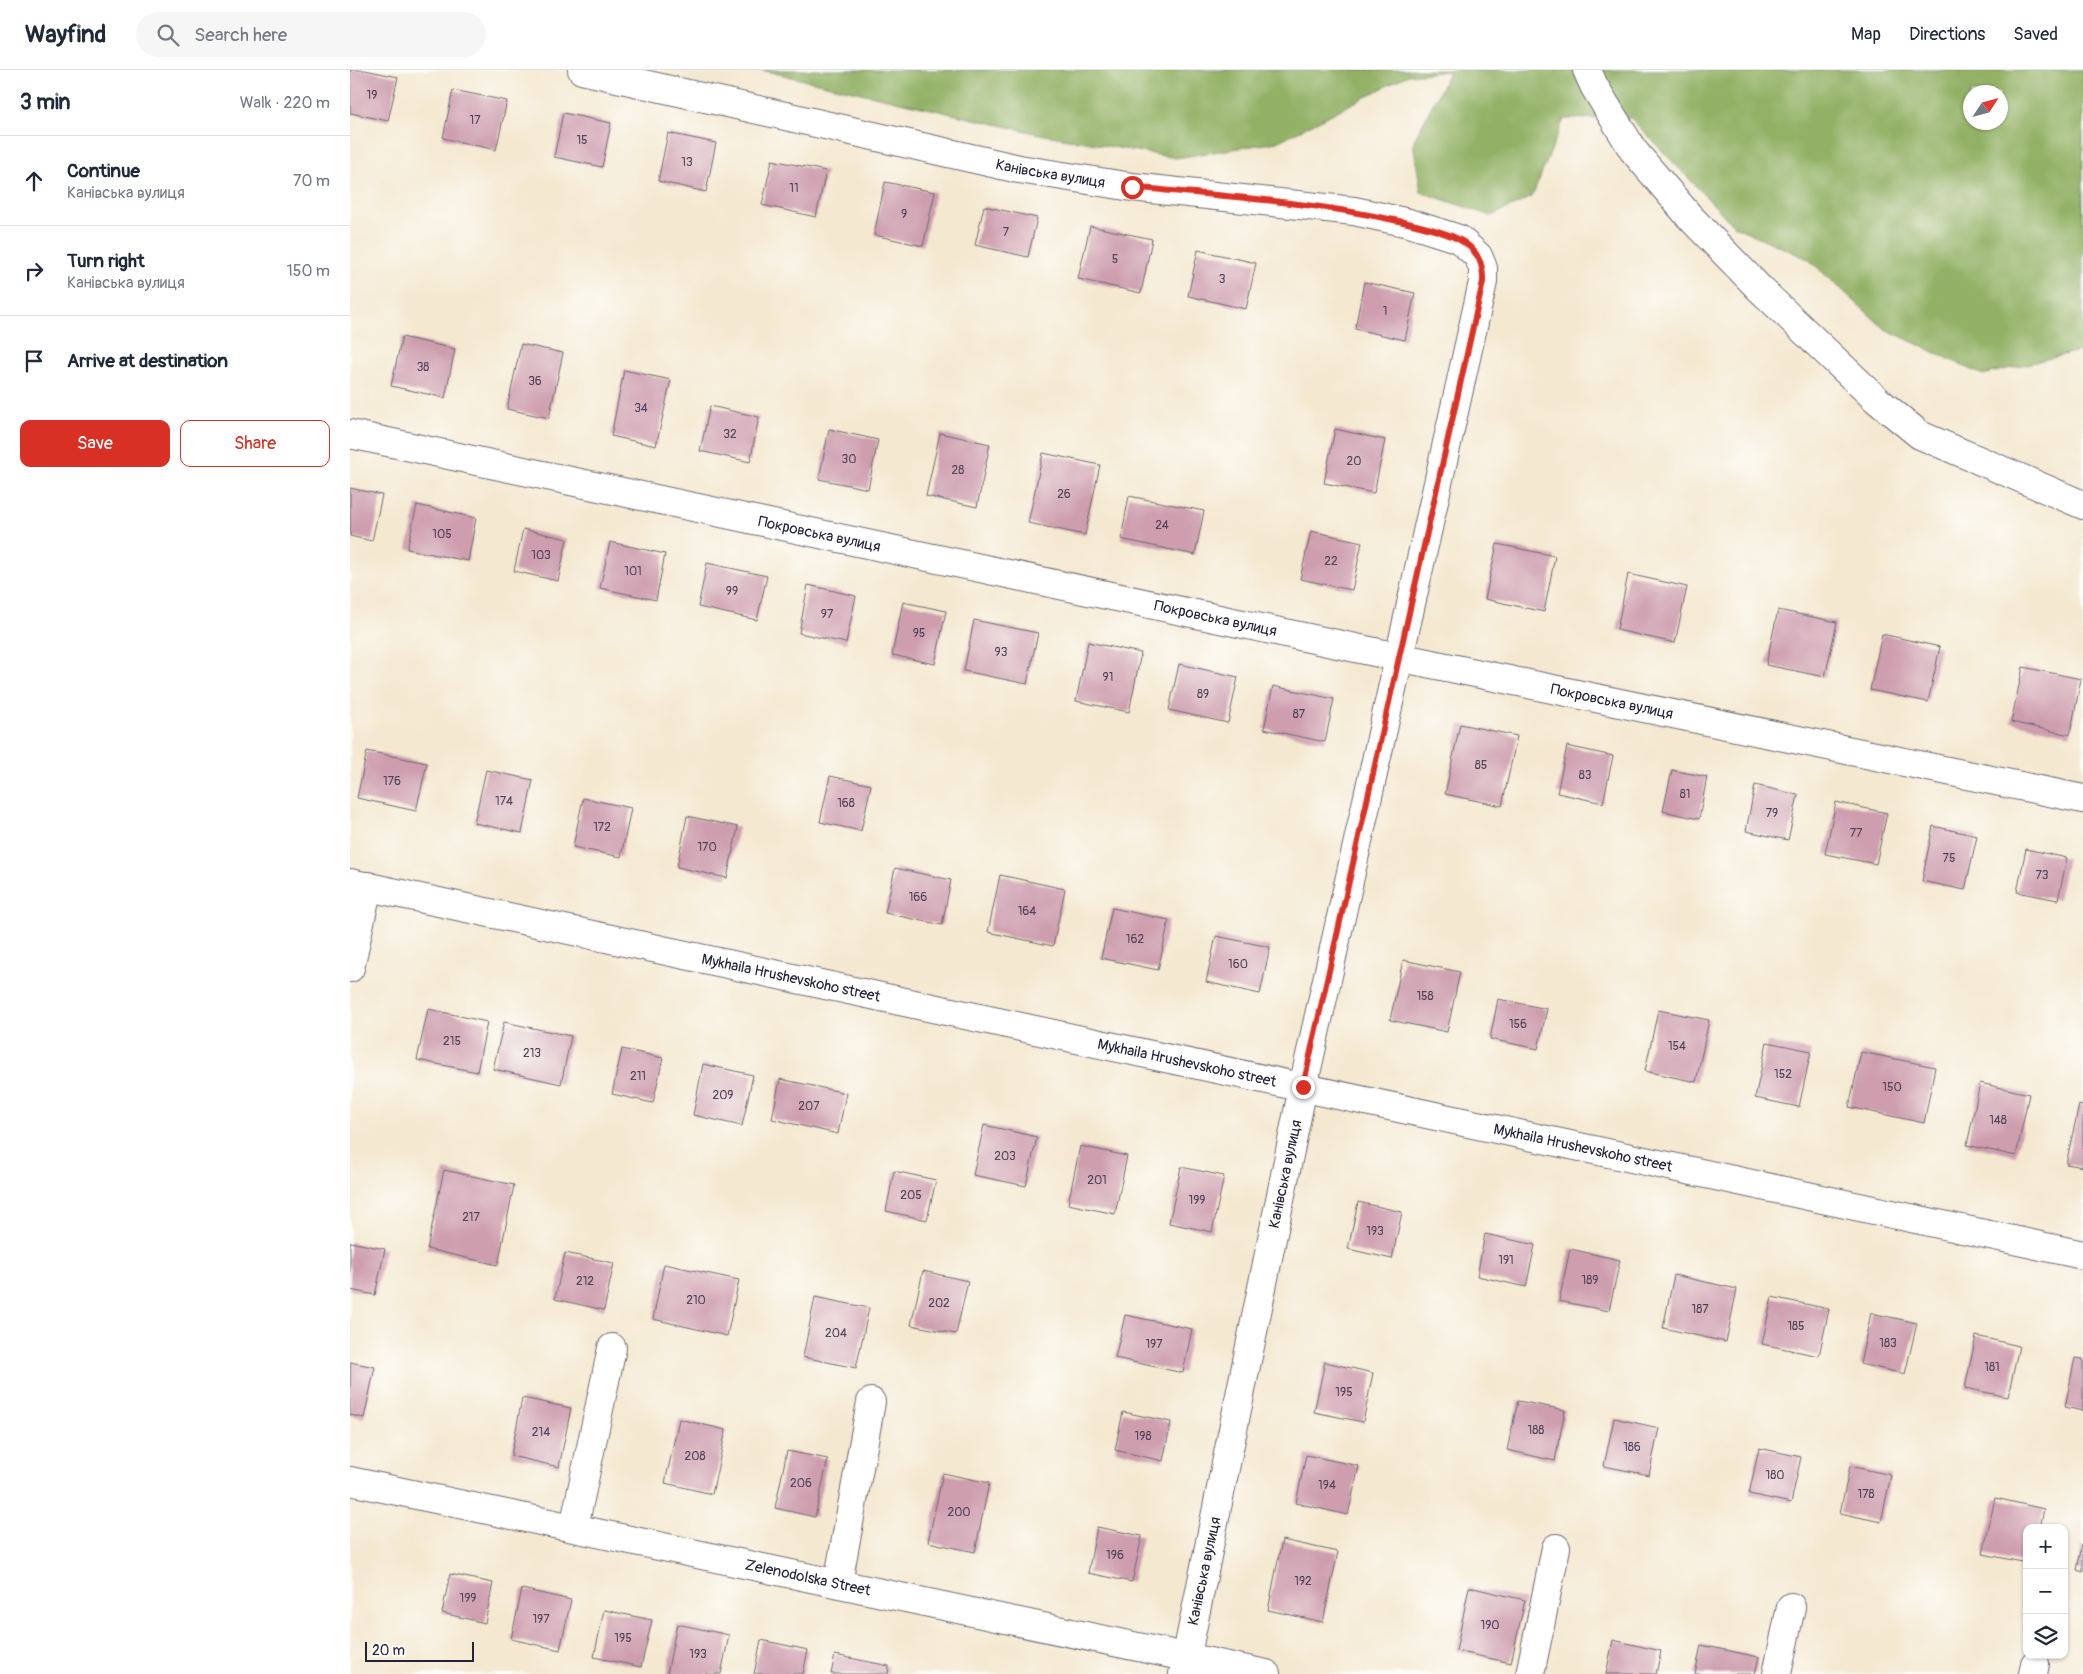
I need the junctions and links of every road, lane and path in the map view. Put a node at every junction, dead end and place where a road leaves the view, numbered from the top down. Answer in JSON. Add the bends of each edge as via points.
{"nodes":[{"id":1,"x":582,"y":70,"type":"edge"},
{"id":2,"x":1587,"y":70,"type":"edge"},
{"id":3,"x":350,"y":434,"type":"edge"},
{"id":4,"x":2083,"y":505,"type":"edge"},
{"id":5,"x":1398,"y":657,"type":"junction"},
{"id":6,"x":2083,"y":799,"type":"edge"},
{"id":7,"x":356,"y":888,"type":"edge"},
{"id":8,"x":350,"y":968,"type":"edge"},
{"id":9,"x":1303,"y":1087,"type":"junction"},
{"id":10,"x":2083,"y":1255,"type":"edge"},
{"id":11,"x":612,"y":1348,"type":"dead end"},
{"id":12,"x":871,"y":1402,"type":"dead end"},
{"id":13,"x":350,"y":1480,"type":"edge"},
{"id":14,"x":574,"y":1528,"type":"junction"},
{"id":15,"x":1556,"y":1548,"type":"dead end"},
{"id":16,"x":838,"y":1583,"type":"junction"},
{"id":17,"x":1791,"y":1607,"type":"dead end"},
{"id":18,"x":1185,"y":1665,"type":"edge"},
{"id":19,"x":1266,"y":1674,"type":"edge"},
{"id":20,"x":1530,"y":1674,"type":"edge"},
{"id":21,"x":1777,"y":1674,"type":"edge"}],
"edges":[{"from":1,"to":5,"type":"street","name":"Канівська вулиця","via":[[1019,169],[1132,187],[1354,211],[1409,223],[1459,239],[1478,256],[1484,268],[1483,282]]},
{"from":2,"to":4,"type":"street","via":[[1633,150],[1689,216],[1877,400],[1920,435]]},
{"from":3,"to":5,"type":"street","name":"Покровська вулиця"},
{"from":5,"to":6,"type":"street","name":"Покровська вулиця"},
{"from":5,"to":9,"type":"street","name":"Канівська вулиця"},
{"from":7,"to":8,"type":"street"},
{"from":7,"to":9,"type":"street","name":"Mykhaila Hrushevskoho street"},
{"from":9,"to":10,"type":"street","name":"Mykhaila Hrushevskoho street"},
{"from":9,"to":18,"type":"street","name":"Канівська вулиця"},
{"from":11,"to":14,"type":"street"},
{"from":12,"to":16,"type":"street"},
{"from":13,"to":14,"type":"street","name":"Zelenodolska Street"},
{"from":14,"to":16,"type":"street","name":"Zelenodolska Street"},
{"from":15,"to":20,"type":"street"},
{"from":16,"to":18,"type":"street","name":"Zelenodolska Street"},
{"from":17,"to":21,"type":"street"},
{"from":18,"to":19,"type":"street","name":"Zelenodolska Street"}]}
